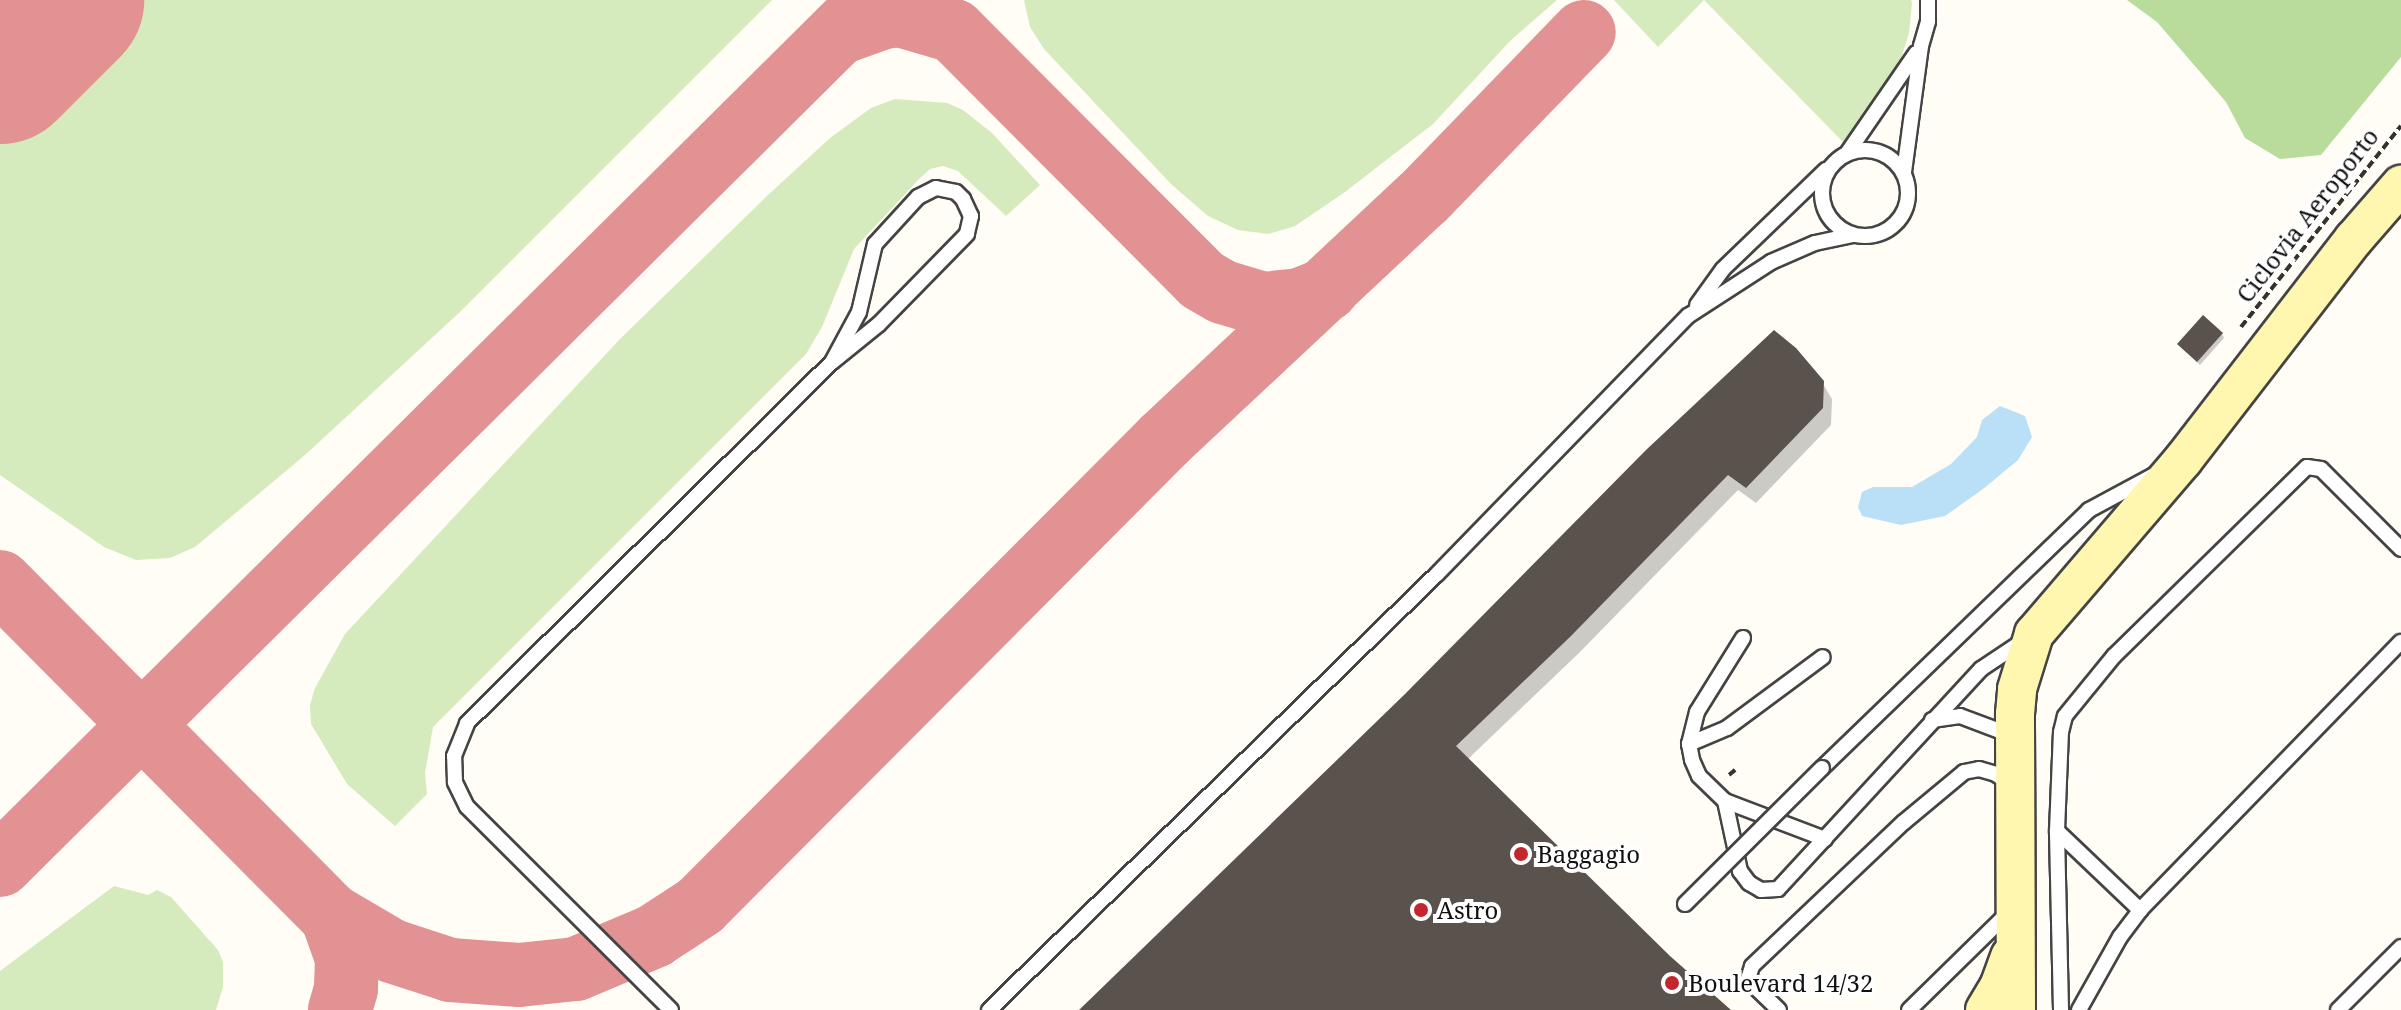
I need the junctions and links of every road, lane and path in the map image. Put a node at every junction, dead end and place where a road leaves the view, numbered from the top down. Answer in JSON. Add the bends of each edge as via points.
{"nodes":[{"id":1,"x":1928,"y":0,"type":"edge"},
{"id":2,"x":1921,"y":46,"type":"junction"},
{"id":3,"x":2401,"y":126,"type":"edge"},
{"id":4,"x":1848,"y":152,"type":"junction"},
{"id":5,"x":1830,"y":167,"type":"junction"},
{"id":6,"x":1904,"y":172,"type":"junction"},
{"id":7,"x":2401,"y":185,"type":"edge"},
{"id":8,"x":1853,"y":235,"type":"junction"},
{"id":9,"x":1688,"y":316,"type":"junction"},
{"id":10,"x":2241,"y":327,"type":"dead end"},
{"id":11,"x":832,"y":362,"type":"junction"},
{"id":12,"x":2183,"y":460,"type":"junction"},
{"id":13,"x":2401,"y":549,"type":"edge"},
{"id":14,"x":2034,"y":634,"type":"junction"},
{"id":15,"x":1743,"y":638,"type":"dead end"},
{"id":16,"x":2401,"y":642,"type":"edge"},
{"id":17,"x":1823,"y":657,"type":"dead end"},
{"id":18,"x":1932,"y":720,"type":"junction"},
{"id":19,"x":1689,"y":744,"type":"junction"},
{"id":20,"x":2014,"y":745,"type":"junction"},
{"id":21,"x":1735,"y":770,"type":"dead end"},
{"id":22,"x":1729,"y":775,"type":"dead end"},
{"id":23,"x":2014,"y":787,"type":"junction"},
{"id":24,"x":1725,"y":801,"type":"junction"},
{"id":25,"x":2057,"y":831,"type":"junction"},
{"id":26,"x":1825,"y":839,"type":"junction"},
{"id":27,"x":1685,"y":904,"type":"dead end"},
{"id":28,"x":2016,"y":906,"type":"junction"},
{"id":29,"x":2140,"y":910,"type":"junction"},
{"id":30,"x":2014,"y":946,"type":"junction"},
{"id":31,"x":2401,"y":947,"type":"edge"},
{"id":32,"x":671,"y":1010,"type":"edge"},
{"id":33,"x":989,"y":1010,"type":"edge"},
{"id":34,"x":1779,"y":1010,"type":"edge"},
{"id":35,"x":1909,"y":1010,"type":"edge"},
{"id":36,"x":1985,"y":1010,"type":"edge"},
{"id":37,"x":2016,"y":1010,"type":"edge"},
{"id":38,"x":2061,"y":1010,"type":"edge"},
{"id":39,"x":2079,"y":1010,"type":"edge"},
{"id":40,"x":2338,"y":1010,"type":"edge"}],
"edges":[{"from":1,"to":2,"type":"lane"},
{"from":2,"to":4,"type":"lane"},
{"from":2,"to":6,"type":"lane"},
{"from":3,"to":10,"type":"path","name":"Ciclovia Aeroporto"},
{"from":4,"to":5,"type":"lane"},
{"from":4,"to":6,"type":"lane","via":[[1874,150]]},
{"from":5,"to":8,"type":"lane","via":[[1822,190],[1826,213]]},
{"from":5,"to":9,"type":"lane","via":[[1723,269]]},
{"from":6,"to":8,"type":"lane","via":[[1909,197],[1899,220],[1879,234]]},
{"from":7,"to":12,"type":"main road"},
{"from":8,"to":9,"type":"lane","via":[[1815,243],[1771,262]]},
{"from":9,"to":33,"type":"lane","via":[[1437,574]]},
{"from":11,"to":11,"type":"lane","via":[[879,324],[967,234],[971,216],[956,192],[926,191],[880,236],[859,312]]},
{"from":11,"to":32,"type":"lane","via":[[467,723],[454,756],[455,782],[467,807]]},
{"from":12,"to":14,"type":"main road"},
{"from":12,"to":27,"type":"lane","bridge":true,"via":[[2089,510]]},
{"from":13,"to":25,"type":"lane","via":[[2321,469],[2301,471],[2114,656],[2065,716]]},
{"from":14,"to":18,"type":"lane","via":[[1981,669]]},
{"from":14,"to":20,"type":"main road","via":[[2017,689]]},
{"from":15,"to":19,"type":"lane","via":[[1697,712]]},
{"from":16,"to":29,"type":"lane"},
{"from":17,"to":19,"type":"lane","via":[[1727,728]]},
{"from":18,"to":20,"type":"lane","via":[[1960,716],[2000,731]]},
{"from":18,"to":26,"type":"lane"},
{"from":19,"to":24,"type":"lane","via":[[1699,776]]},
{"from":20,"to":23,"type":"main road"},
{"from":21,"to":22,"type":"path"},
{"from":23,"to":28,"type":"main road"},
{"from":23,"to":34,"type":"lane","via":[[1996,774],[1964,772],[1752,966],[1751,983]]},
{"from":24,"to":26,"type":"lane"},
{"from":24,"to":26,"type":"lane","via":[[1740,871],[1761,890],[1778,889]]},
{"from":25,"to":29,"type":"lane"},
{"from":25,"to":38,"type":"lane"},
{"from":28,"to":30,"type":"main road"},
{"from":28,"to":35,"type":"lane"},
{"from":29,"to":39,"type":"lane"},
{"from":30,"to":36,"type":"main road"},
{"from":30,"to":37,"type":"main road"},
{"from":31,"to":40,"type":"lane"}]}
